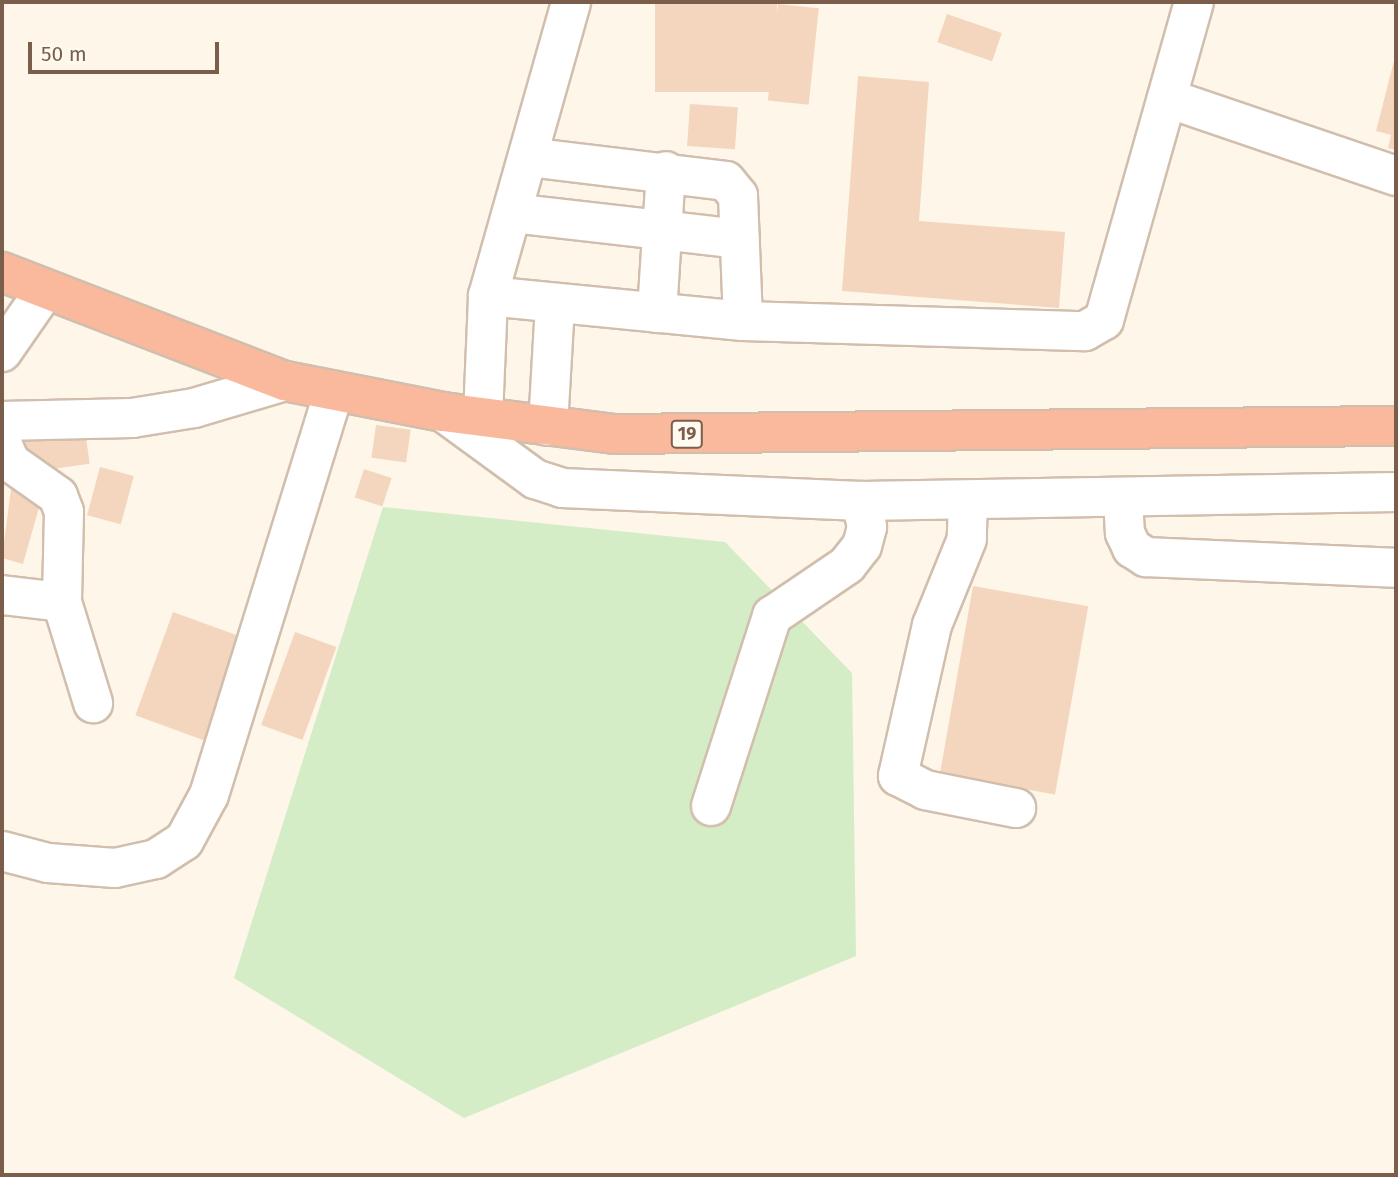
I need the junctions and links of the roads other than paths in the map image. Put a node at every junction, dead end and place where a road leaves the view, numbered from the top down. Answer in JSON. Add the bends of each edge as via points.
{"nodes":[{"id":1,"x":571,"y":2,"type":"edge"},
{"id":2,"x":1194,"y":2,"type":"edge"},
{"id":3,"x":1167,"y":98,"type":"junction"},
{"id":4,"x":528,"y":157,"type":"junction"},
{"id":5,"x":666,"y":171,"type":"junction"},
{"id":6,"x":1396,"y":176,"type":"edge"},
{"id":7,"x":512,"y":213,"type":"junction"},
{"id":8,"x":660,"y":230,"type":"junction"},
{"id":9,"x":740,"y":239,"type":"junction"},
{"id":10,"x":2,"y":272,"type":"edge"},
{"id":11,"x":43,"y":293,"type":"junction"},
{"id":12,"x":488,"y":296,"type":"junction"},
{"id":13,"x":555,"y":304,"type":"junction"},
{"id":14,"x":657,"y":313,"type":"junction"},
{"id":15,"x":743,"y":321,"type":"junction"},
{"id":16,"x":2,"y":352,"type":"edge"},
{"id":17,"x":285,"y":381,"type":"junction"},
{"id":18,"x":334,"y":391,"type":"junction"},
{"id":19,"x":443,"y":412,"type":"junction"},
{"id":20,"x":483,"y":417,"type":"junction"},
{"id":21,"x":2,"y":421,"type":"edge"},
{"id":22,"x":548,"y":426,"type":"junction"},
{"id":23,"x":1396,"y":426,"type":"edge"},
{"id":24,"x":4,"y":465,"type":"edge"},
{"id":25,"x":1396,"y":492,"type":"edge"},
{"id":26,"x":1123,"y":497,"type":"junction"},
{"id":27,"x":861,"y":501,"type":"junction"},
{"id":28,"x":968,"y":501,"type":"junction"},
{"id":29,"x":1396,"y":568,"type":"edge"},
{"id":30,"x":2,"y":595,"type":"edge"},
{"id":31,"x":62,"y":602,"type":"junction"},
{"id":32,"x":93,"y":703,"type":"dead end"},
{"id":33,"x":711,"y":806,"type":"dead end"},
{"id":34,"x":1016,"y":808,"type":"dead end"},
{"id":35,"x":2,"y":851,"type":"edge"}],
"edges":[{"from":1,"to":4,"type":"street"},
{"from":2,"to":3,"type":"street"},
{"from":3,"to":6,"type":"street"},
{"from":3,"to":15,"type":"street","via":[[1104,320],[1085,331]]},
{"from":4,"to":5,"type":"street"},
{"from":4,"to":7,"type":"street"},
{"from":5,"to":8,"type":"street"},
{"from":5,"to":9,"type":"street","via":[[726,181],[738,195]]},
{"from":7,"to":8,"type":"street"},
{"from":7,"to":12,"type":"street"},
{"from":8,"to":9,"type":"street"},
{"from":8,"to":14,"type":"street"},
{"from":9,"to":15,"type":"street"},
{"from":10,"to":11,"type":"highway","number":"19"},
{"from":11,"to":16,"type":"street"},
{"from":11,"to":17,"type":"highway","number":"19"},
{"from":12,"to":13,"type":"street"},
{"from":12,"to":20,"type":"street"},
{"from":13,"to":14,"type":"street"},
{"from":13,"to":22,"type":"street"},
{"from":14,"to":15,"type":"street"},
{"from":17,"to":18,"type":"highway","number":"19"},
{"from":17,"to":21,"type":"street","via":[[194,408],[132,418]]},
{"from":18,"to":19,"type":"highway","number":"19"},
{"from":18,"to":35,"type":"street","via":[[209,795],[184,841],[156,859],[115,868],[48,863]]},
{"from":19,"to":20,"type":"highway","number":"19"},
{"from":19,"to":27,"type":"street","via":[[526,473],[562,488]]},
{"from":20,"to":22,"type":"highway","number":"19"},
{"from":22,"to":23,"type":"highway","number":"19","via":[[615,434]]},
{"from":24,"to":31,"type":"street","via":[[61,504]]},
{"from":25,"to":26,"type":"street"},
{"from":26,"to":28,"type":"street"},
{"from":26,"to":29,"type":"street","via":[[1125,533],[1132,548],[1146,557]]},
{"from":27,"to":28,"type":"street"},
{"from":27,"to":33,"type":"street","via":[[867,527],[862,547],[847,565],[772,616]]},
{"from":28,"to":34,"type":"street","via":[[967,539],[932,625],[898,776],[925,790]]},
{"from":30,"to":31,"type":"street"},
{"from":31,"to":32,"type":"street"}]}
